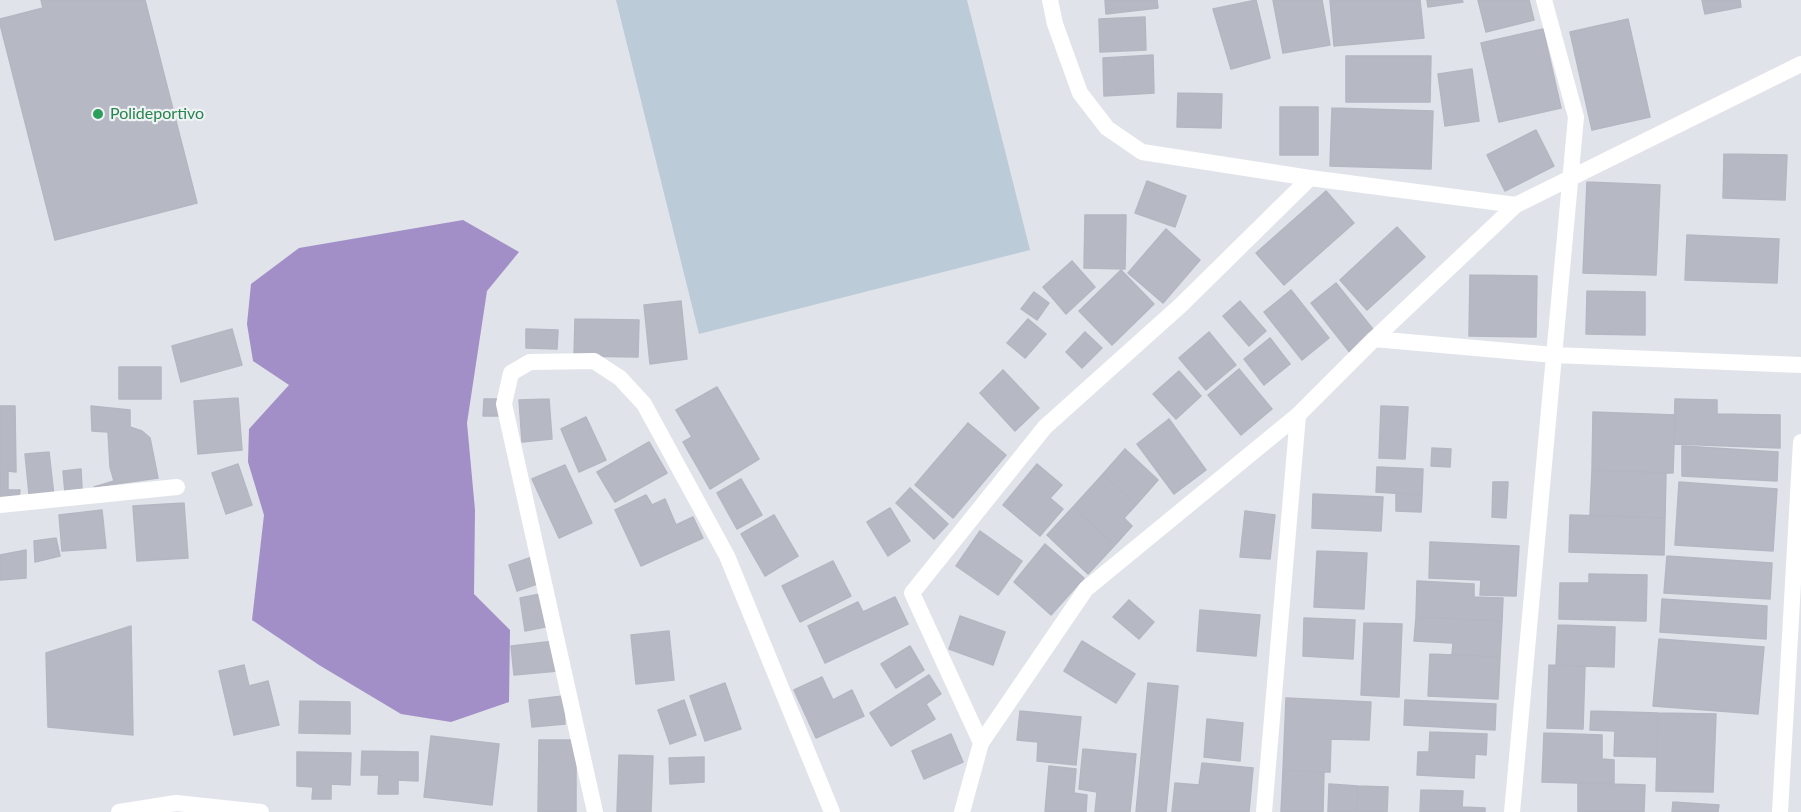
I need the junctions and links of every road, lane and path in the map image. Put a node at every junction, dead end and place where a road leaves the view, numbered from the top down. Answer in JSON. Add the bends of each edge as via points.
{"nodes":[{"id":1,"x":1050,"y":0,"type":"edge"},
{"id":2,"x":1544,"y":0,"type":"edge"},
{"id":3,"x":1801,"y":64,"type":"edge"},
{"id":4,"x":1572,"y":177,"type":"junction"},
{"id":5,"x":1310,"y":178,"type":"junction"},
{"id":6,"x":1516,"y":205,"type":"junction"},
{"id":7,"x":1374,"y":339,"type":"junction"},
{"id":8,"x":1554,"y":356,"type":"junction"},
{"id":9,"x":1801,"y":365,"type":"edge"},
{"id":10,"x":1298,"y":415,"type":"junction"},
{"id":11,"x":1801,"y":442,"type":"edge"},
{"id":12,"x":177,"y":487,"type":"dead end"},
{"id":13,"x":0,"y":505,"type":"edge"},
{"id":14,"x":981,"y":743,"type":"junction"},
{"id":15,"x":119,"y":812,"type":"edge"},
{"id":16,"x":261,"y":812,"type":"edge"},
{"id":17,"x":595,"y":812,"type":"edge"},
{"id":18,"x":832,"y":812,"type":"edge"},
{"id":19,"x":962,"y":812,"type":"edge"},
{"id":20,"x":1264,"y":812,"type":"edge"},
{"id":21,"x":1512,"y":812,"type":"edge"},
{"id":22,"x":1780,"y":812,"type":"edge"}],
"edges":[{"from":1,"to":5,"type":"street","via":[[1054,24],[1080,93],[1107,128],[1142,152]]},
{"from":2,"to":4,"type":"street","via":[[1576,117]]},
{"from":3,"to":4,"type":"street"},
{"from":4,"to":6,"type":"street"},
{"from":4,"to":8,"type":"street"},
{"from":5,"to":6,"type":"street"},
{"from":5,"to":14,"type":"street","via":[[1181,305],[1045,426],[912,593]]},
{"from":6,"to":7,"type":"street"},
{"from":7,"to":8,"type":"street"},
{"from":7,"to":10,"type":"street"},
{"from":8,"to":9,"type":"street"},
{"from":8,"to":21,"type":"street"},
{"from":10,"to":14,"type":"street","via":[[1086,590]]},
{"from":10,"to":20,"type":"street"},
{"from":11,"to":22,"type":"street"},
{"from":12,"to":13,"type":"street"},
{"from":14,"to":19,"type":"street"},
{"from":15,"to":16,"type":"street","via":[[176,803]]},
{"from":17,"to":18,"type":"street","via":[[504,404],[511,373],[530,362],[594,362],[620,378],[644,404],[727,556]]}]}
